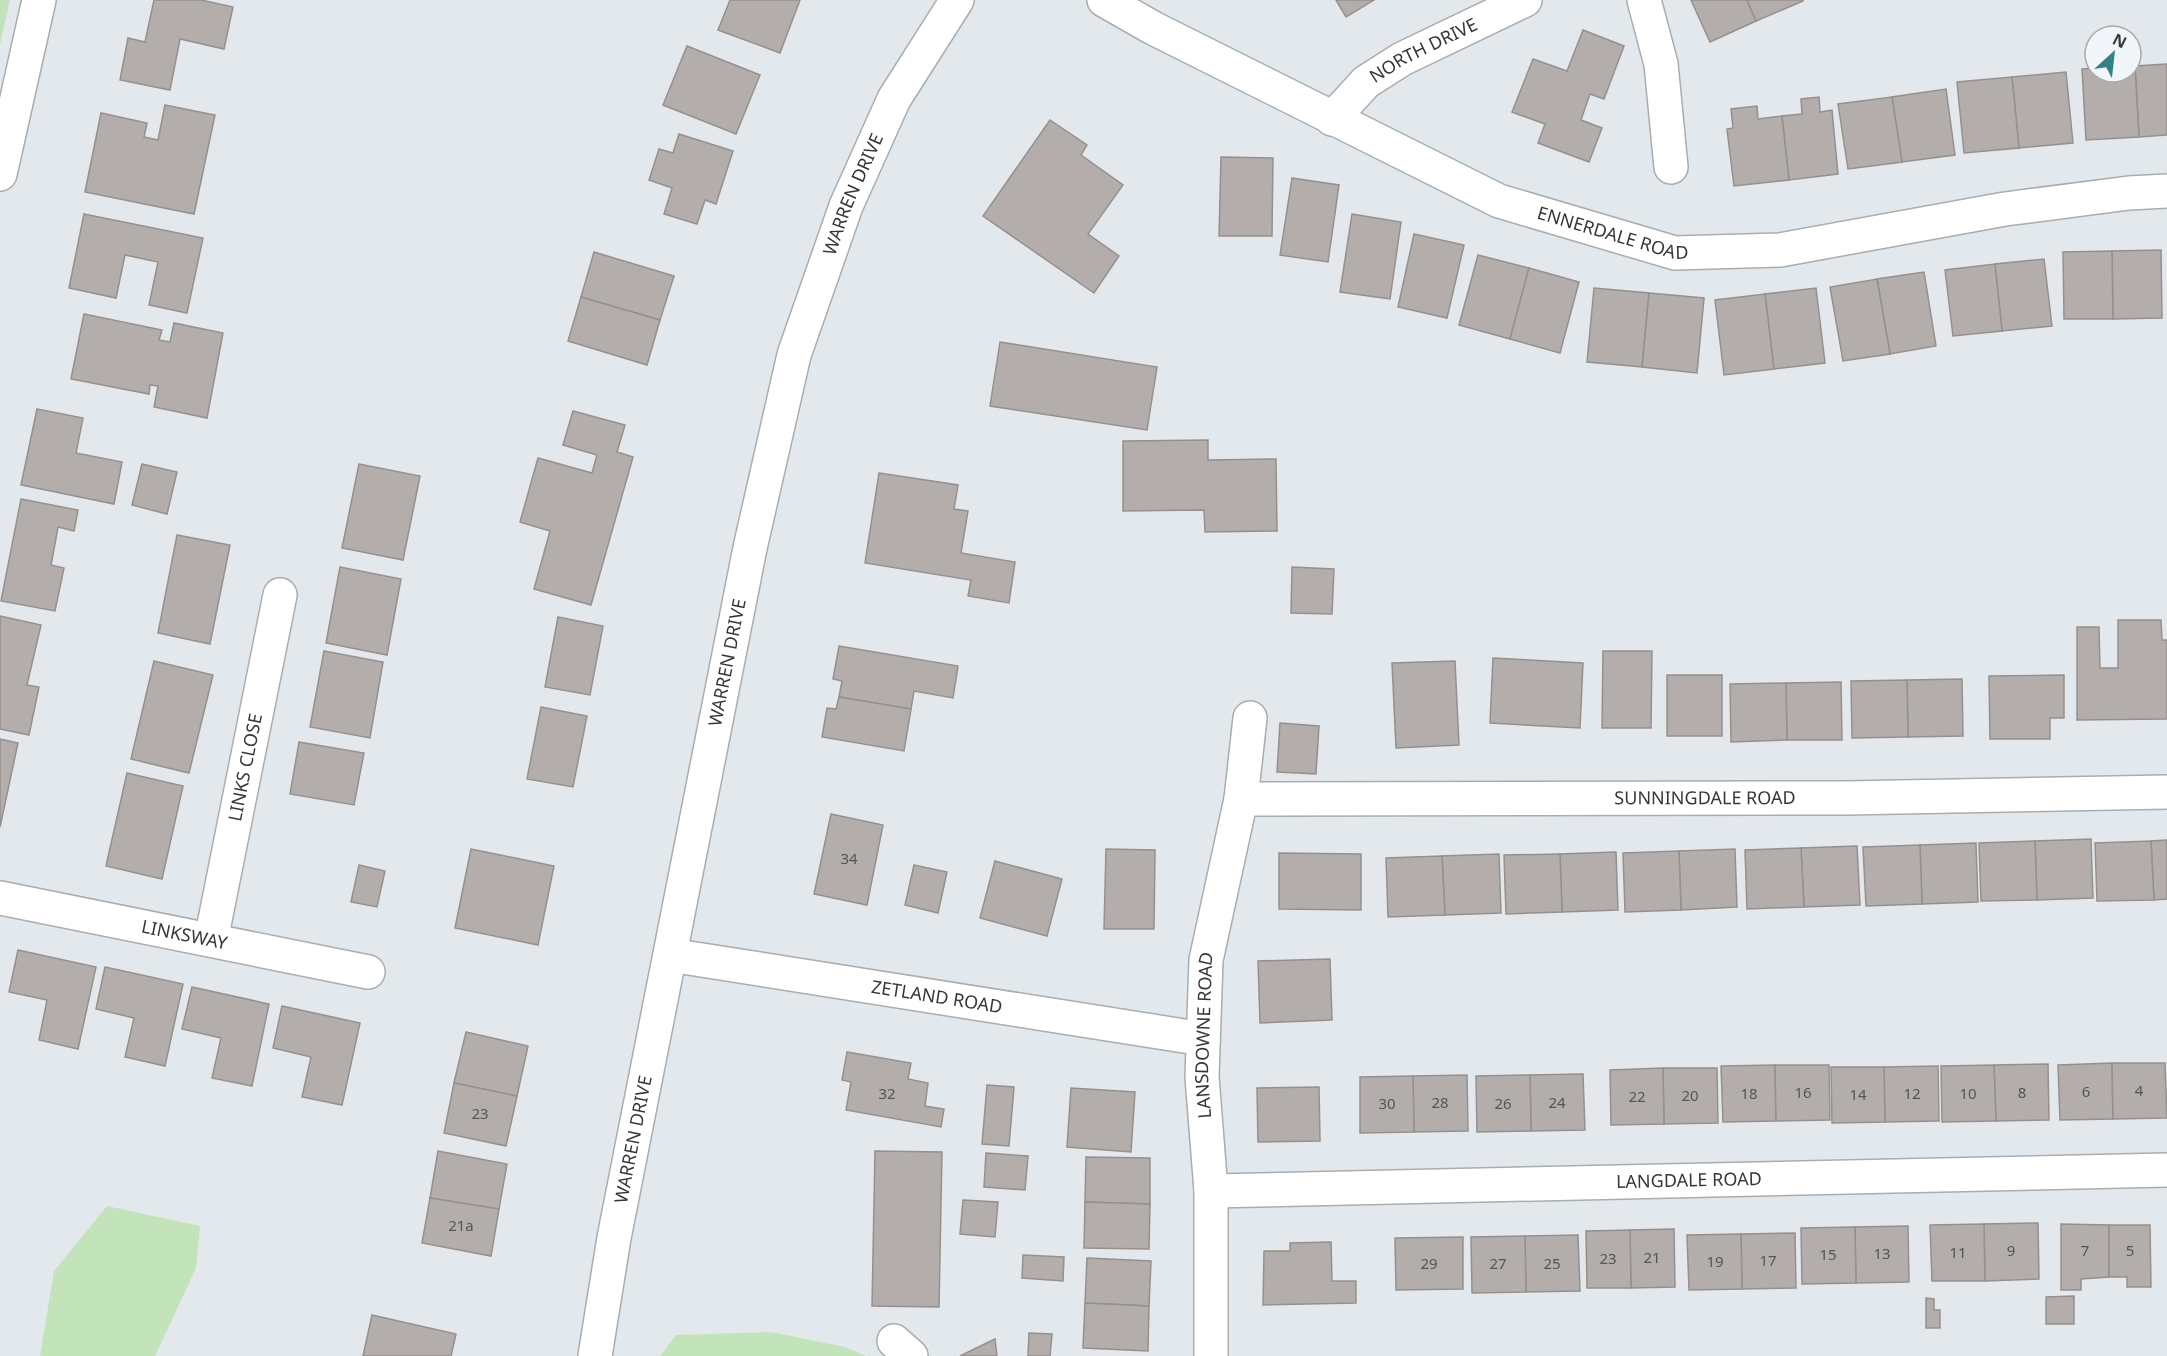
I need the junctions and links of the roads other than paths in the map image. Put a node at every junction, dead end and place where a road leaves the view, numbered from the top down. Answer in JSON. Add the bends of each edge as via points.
{"nodes":[{"id":1,"x":39,"y":0,"type":"edge"},
{"id":2,"x":957,"y":0,"type":"edge"},
{"id":3,"x":1104,"y":0,"type":"edge"},
{"id":4,"x":1526,"y":0,"type":"edge"},
{"id":5,"x":1644,"y":0,"type":"edge"},
{"id":6,"x":1332,"y":119,"type":"junction"},
{"id":7,"x":1671,"y":167,"type":"dead end"},
{"id":8,"x":0,"y":174,"type":"edge"},
{"id":9,"x":2167,"y":191,"type":"edge"},
{"id":10,"x":280,"y":595,"type":"dead end"},
{"id":11,"x":1250,"y":718,"type":"dead end"},
{"id":12,"x":2167,"y":792,"type":"edge"},
{"id":13,"x":1241,"y":799,"type":"junction"},
{"id":14,"x":0,"y":898,"type":"edge"},
{"id":15,"x":211,"y":940,"type":"junction"},
{"id":16,"x":670,"y":954,"type":"junction"},
{"id":17,"x":368,"y":972,"type":"dead end"},
{"id":18,"x":1203,"y":1039,"type":"junction"},
{"id":19,"x":2167,"y":1170,"type":"edge"},
{"id":20,"x":1212,"y":1191,"type":"junction"},
{"id":21,"x":595,"y":1356,"type":"edge"},
{"id":22,"x":1211,"y":1356,"type":"edge"}],
"edges":[{"from":1,"to":8,"type":"street"},
{"from":2,"to":16,"type":"street","name":"WARREN DRIVE","via":[[894,99],[846,206],[794,355],[750,548]]},
{"from":3,"to":6,"type":"street","name":"ENNERDALE ROAD"},
{"from":4,"to":6,"type":"street","name":"NORTH DRIVE","via":[[1402,59],[1366,82]]},
{"from":5,"to":7,"type":"street","via":[[1661,64]]},
{"from":6,"to":9,"type":"street","name":"ENNERDALE ROAD","via":[[1499,201],[1675,253],[1780,250],[2005,209]]},
{"from":10,"to":15,"type":"street","name":"LINKS CLOSE"},
{"from":11,"to":13,"type":"street","name":"LANSDOWNE ROAD"},
{"from":12,"to":13,"type":"street","name":"SUNNINGDALE ROAD","via":[[1834,798]]},
{"from":13,"to":18,"type":"street","name":"LANSDOWNE ROAD","via":[[1206,960]]},
{"from":14,"to":15,"type":"street","name":"LINKSWAY"},
{"from":15,"to":17,"type":"street","name":"LINKSWAY"},
{"from":16,"to":18,"type":"street","name":"ZETLAND ROAD"},
{"from":16,"to":21,"type":"street","name":"WARREN DRIVE"},
{"from":18,"to":20,"type":"street","name":"LANSDOWNE ROAD","via":[[1202,1077]]},
{"from":19,"to":20,"type":"street","name":"LANGDALE ROAD"},
{"from":20,"to":22,"type":"street","name":"LANSDOWNE ROAD"}]}
